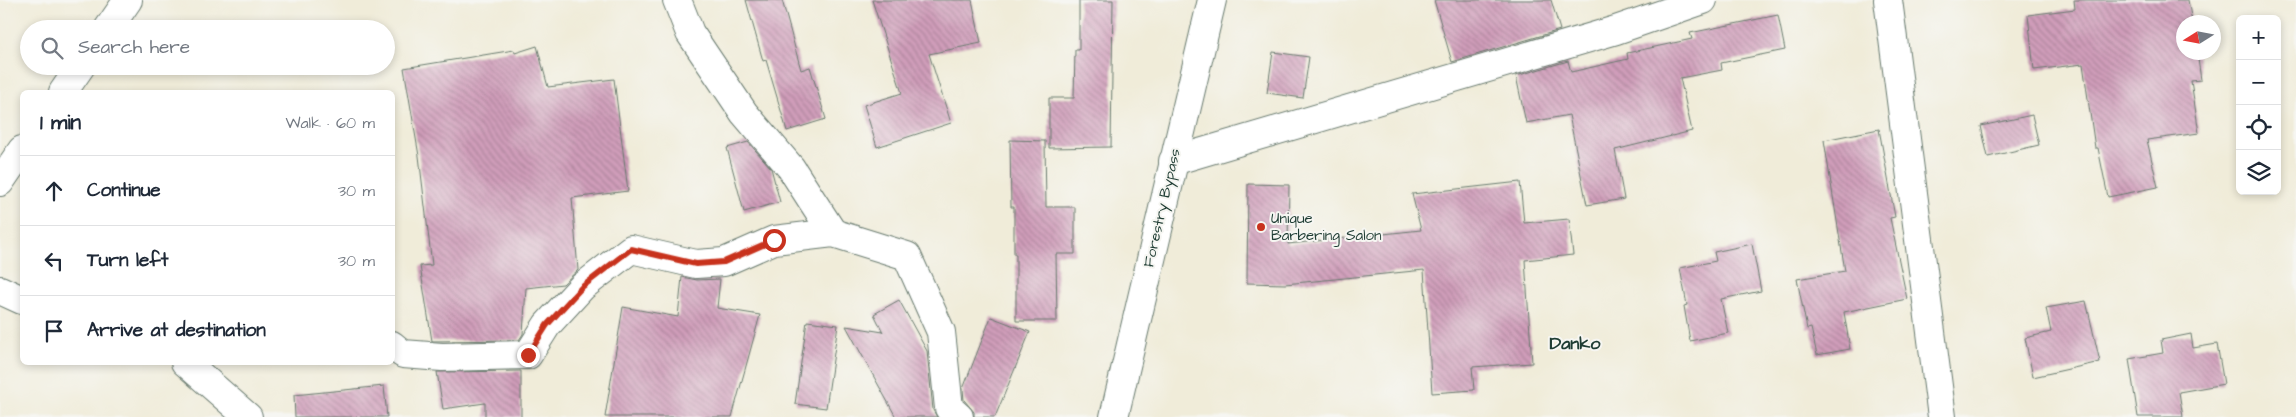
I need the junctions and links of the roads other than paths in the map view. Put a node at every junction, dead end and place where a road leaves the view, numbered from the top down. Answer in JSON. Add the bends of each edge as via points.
{"nodes":[{"id":1,"x":128,"y":0,"type":"edge"},
{"id":2,"x":676,"y":0,"type":"edge"},
{"id":3,"x":1212,"y":0,"type":"edge"},
{"id":4,"x":1702,"y":0,"type":"edge"},
{"id":5,"x":1888,"y":0,"type":"edge"},
{"id":6,"x":114,"y":20,"type":"edge"},
{"id":7,"x":75,"y":75,"type":"edge"},
{"id":8,"x":64,"y":90,"type":"edge"},
{"id":9,"x":20,"y":153,"type":"edge"},
{"id":10,"x":1173,"y":161,"type":"junction"},
{"id":11,"x":0,"y":182,"type":"edge"},
{"id":12,"x":833,"y":233,"type":"junction"},
{"id":13,"x":0,"y":290,"type":"edge"},
{"id":14,"x":20,"y":299,"type":"edge"},
{"id":15,"x":395,"y":347,"type":"edge"},
{"id":16,"x":188,"y":365,"type":"edge"},
{"id":17,"x":248,"y":417,"type":"edge"},
{"id":18,"x":960,"y":417,"type":"edge"},
{"id":19,"x":1114,"y":417,"type":"edge"},
{"id":20,"x":1942,"y":417,"type":"edge"}],
"edges":[{"from":1,"to":6,"type":"street"},
{"from":2,"to":12,"type":"street","via":[[690,33],[738,105],[791,168]]},
{"from":3,"to":10,"type":"street","name":"Forestry Bypass"},
{"from":4,"to":10,"type":"street","via":[[1616,30]]},
{"from":5,"to":20,"type":"street"},
{"from":7,"to":8,"type":"street"},
{"from":9,"to":11,"type":"street"},
{"from":10,"to":19,"type":"street","name":"Forestry Bypass"},
{"from":12,"to":15,"type":"street","via":[[774,240],[724,262],[696,264],[631,249],[582,287],[547,325],[528,355],[451,357],[403,354]]},
{"from":12,"to":18,"type":"street","via":[[907,256],[941,332],[949,408]]},
{"from":13,"to":14,"type":"street"},
{"from":16,"to":17,"type":"street"}]}
